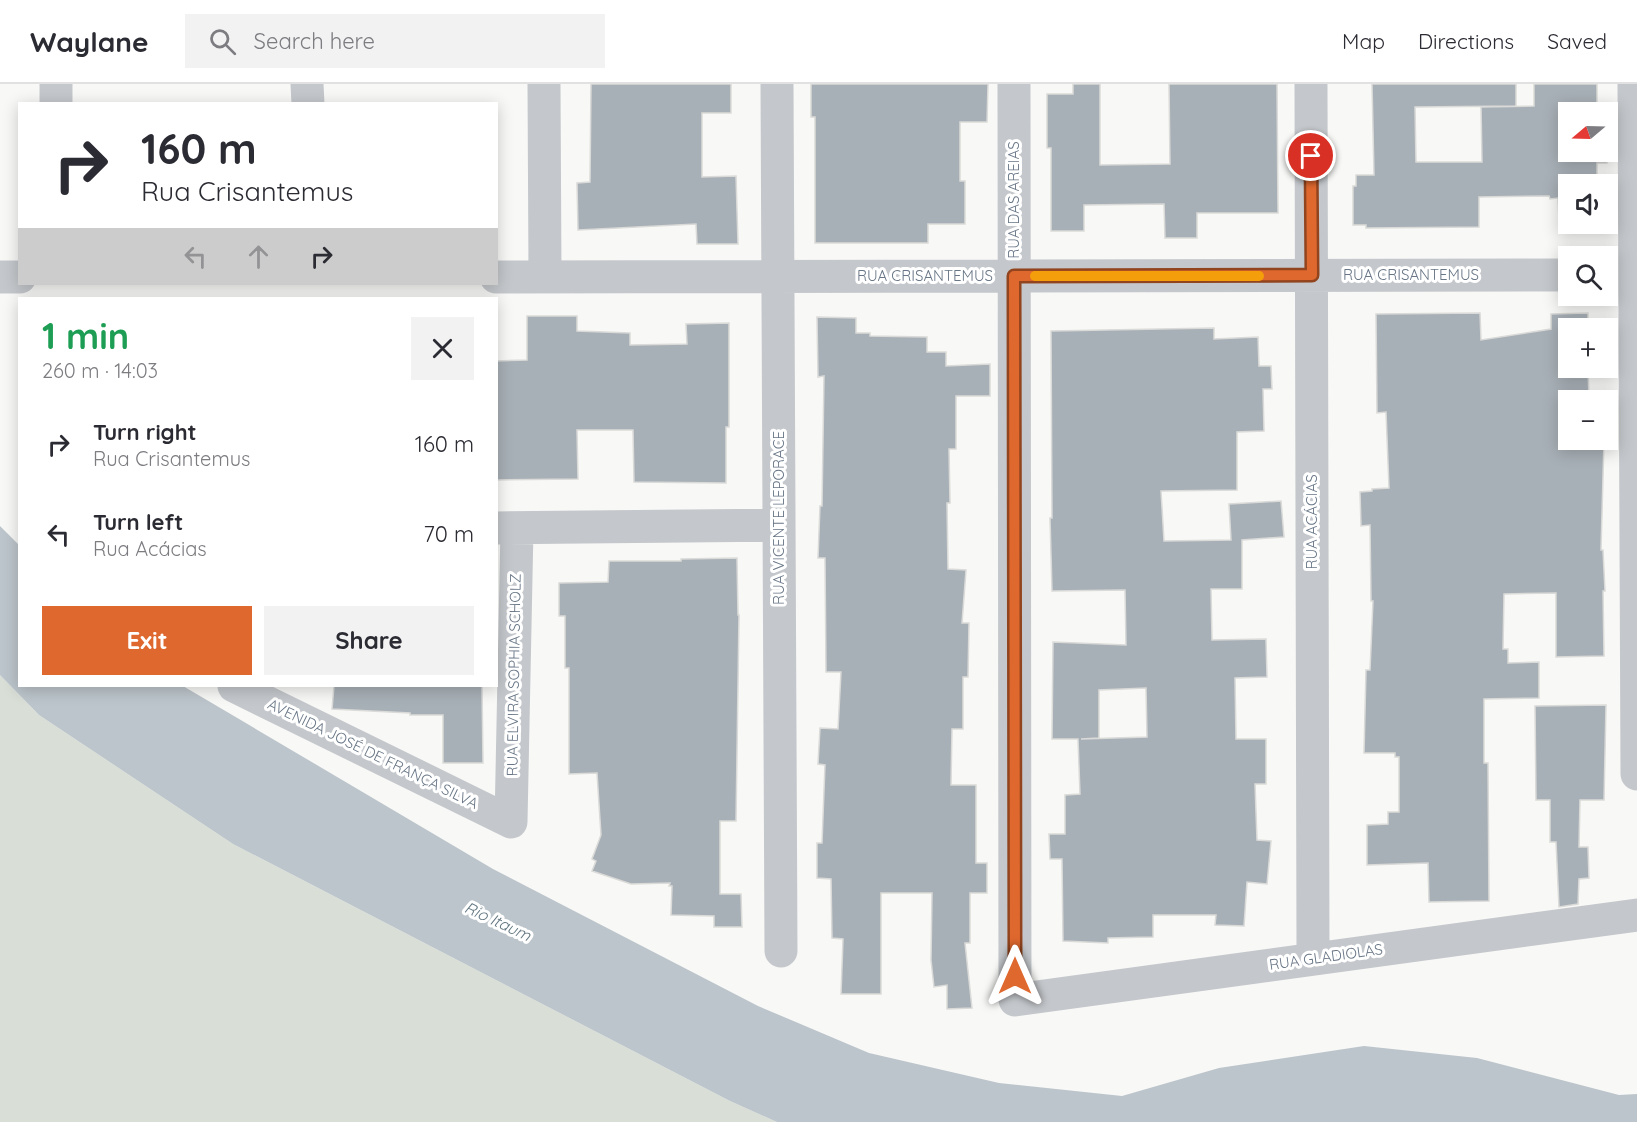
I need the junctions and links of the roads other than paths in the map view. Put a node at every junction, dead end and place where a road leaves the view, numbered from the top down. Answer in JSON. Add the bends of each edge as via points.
{"nodes":[{"id":1,"x":56,"y":84,"type":"edge"},
{"id":2,"x":308,"y":84,"type":"edge"},
{"id":3,"x":544,"y":84,"type":"edge"},
{"id":4,"x":777,"y":84,"type":"edge"},
{"id":5,"x":1014,"y":84,"type":"edge"},
{"id":6,"x":1311,"y":84,"type":"edge"},
{"id":7,"x":1634,"y":84,"type":"edge"},
{"id":8,"x":56,"y":102,"type":"edge"},
{"id":9,"x":308,"y":102,"type":"edge"},
{"id":10,"x":1312,"y":275,"type":"junction"},
{"id":11,"x":1558,"y":275,"type":"edge"},
{"id":12,"x":1627,"y":275,"type":"edge"},
{"id":13,"x":778,"y":276,"type":"junction"},
{"id":14,"x":1014,"y":276,"type":"junction"},
{"id":15,"x":0,"y":277,"type":"edge"},
{"id":16,"x":18,"y":277,"type":"edge"},
{"id":17,"x":498,"y":277,"type":"edge"},
{"id":18,"x":545,"y":277,"type":"junction"},
{"id":19,"x":779,"y":525,"type":"junction"},
{"id":20,"x":507,"y":528,"type":"edge"},
{"id":21,"x":236,"y":687,"type":"edge"},
{"id":22,"x":1637,"y":774,"type":"edge"},
{"id":23,"x":512,"y":822,"type":"joint"},
{"id":24,"x":1637,"y":915,"type":"edge"},
{"id":25,"x":781,"y":951,"type":"dead end"},
{"id":26,"x":1313,"y":959,"type":"junction"},
{"id":27,"x":1015,"y":1000,"type":"joint"}],
"edges":[{"from":1,"to":8,"type":"street"},
{"from":2,"to":9,"type":"street"},
{"from":3,"to":18,"type":"street"},
{"from":4,"to":13,"type":"street","name":"RUA VICENTE LEPORACE"},
{"from":5,"to":14,"type":"street","name":"RUA DAS AREIAS"},
{"from":6,"to":10,"type":"street","name":"RUA ACÁCIAS"},
{"from":7,"to":12,"type":"street"},
{"from":10,"to":11,"type":"street","name":"RUA CRISANTEMUS"},
{"from":10,"to":14,"type":"street","name":"RUA CRISANTEMUS"},
{"from":10,"to":26,"type":"street","name":"RUA ACÁCIAS"},
{"from":12,"to":22,"type":"street"},
{"from":13,"to":14,"type":"street","name":"RUA CRISANTEMUS"},
{"from":13,"to":18,"type":"street","name":"RUA CRISANTEMUS"},
{"from":13,"to":19,"type":"street","name":"RUA VICENTE LEPORACE"},
{"from":14,"to":27,"type":"street","name":"RUA DAS AREIAS"},
{"from":15,"to":16,"type":"street"},
{"from":17,"to":18,"type":"street","name":"RUA CRISANTEMUS"},
{"from":19,"to":20,"type":"street"},
{"from":19,"to":25,"type":"street","name":"RUA VICENTE LEPORACE"},
{"from":20,"to":23,"type":"street","name":"RUA ELVIRA SOPHIA SCHOLZ"},
{"from":21,"to":23,"type":"street","name":"AVENIDA JOSÉ DE FRANÇA SILVA"},
{"from":24,"to":26,"type":"street","name":"RUA GLADIOLAS"},
{"from":26,"to":27,"type":"street","name":"RUA GLADIOLAS"}]}
